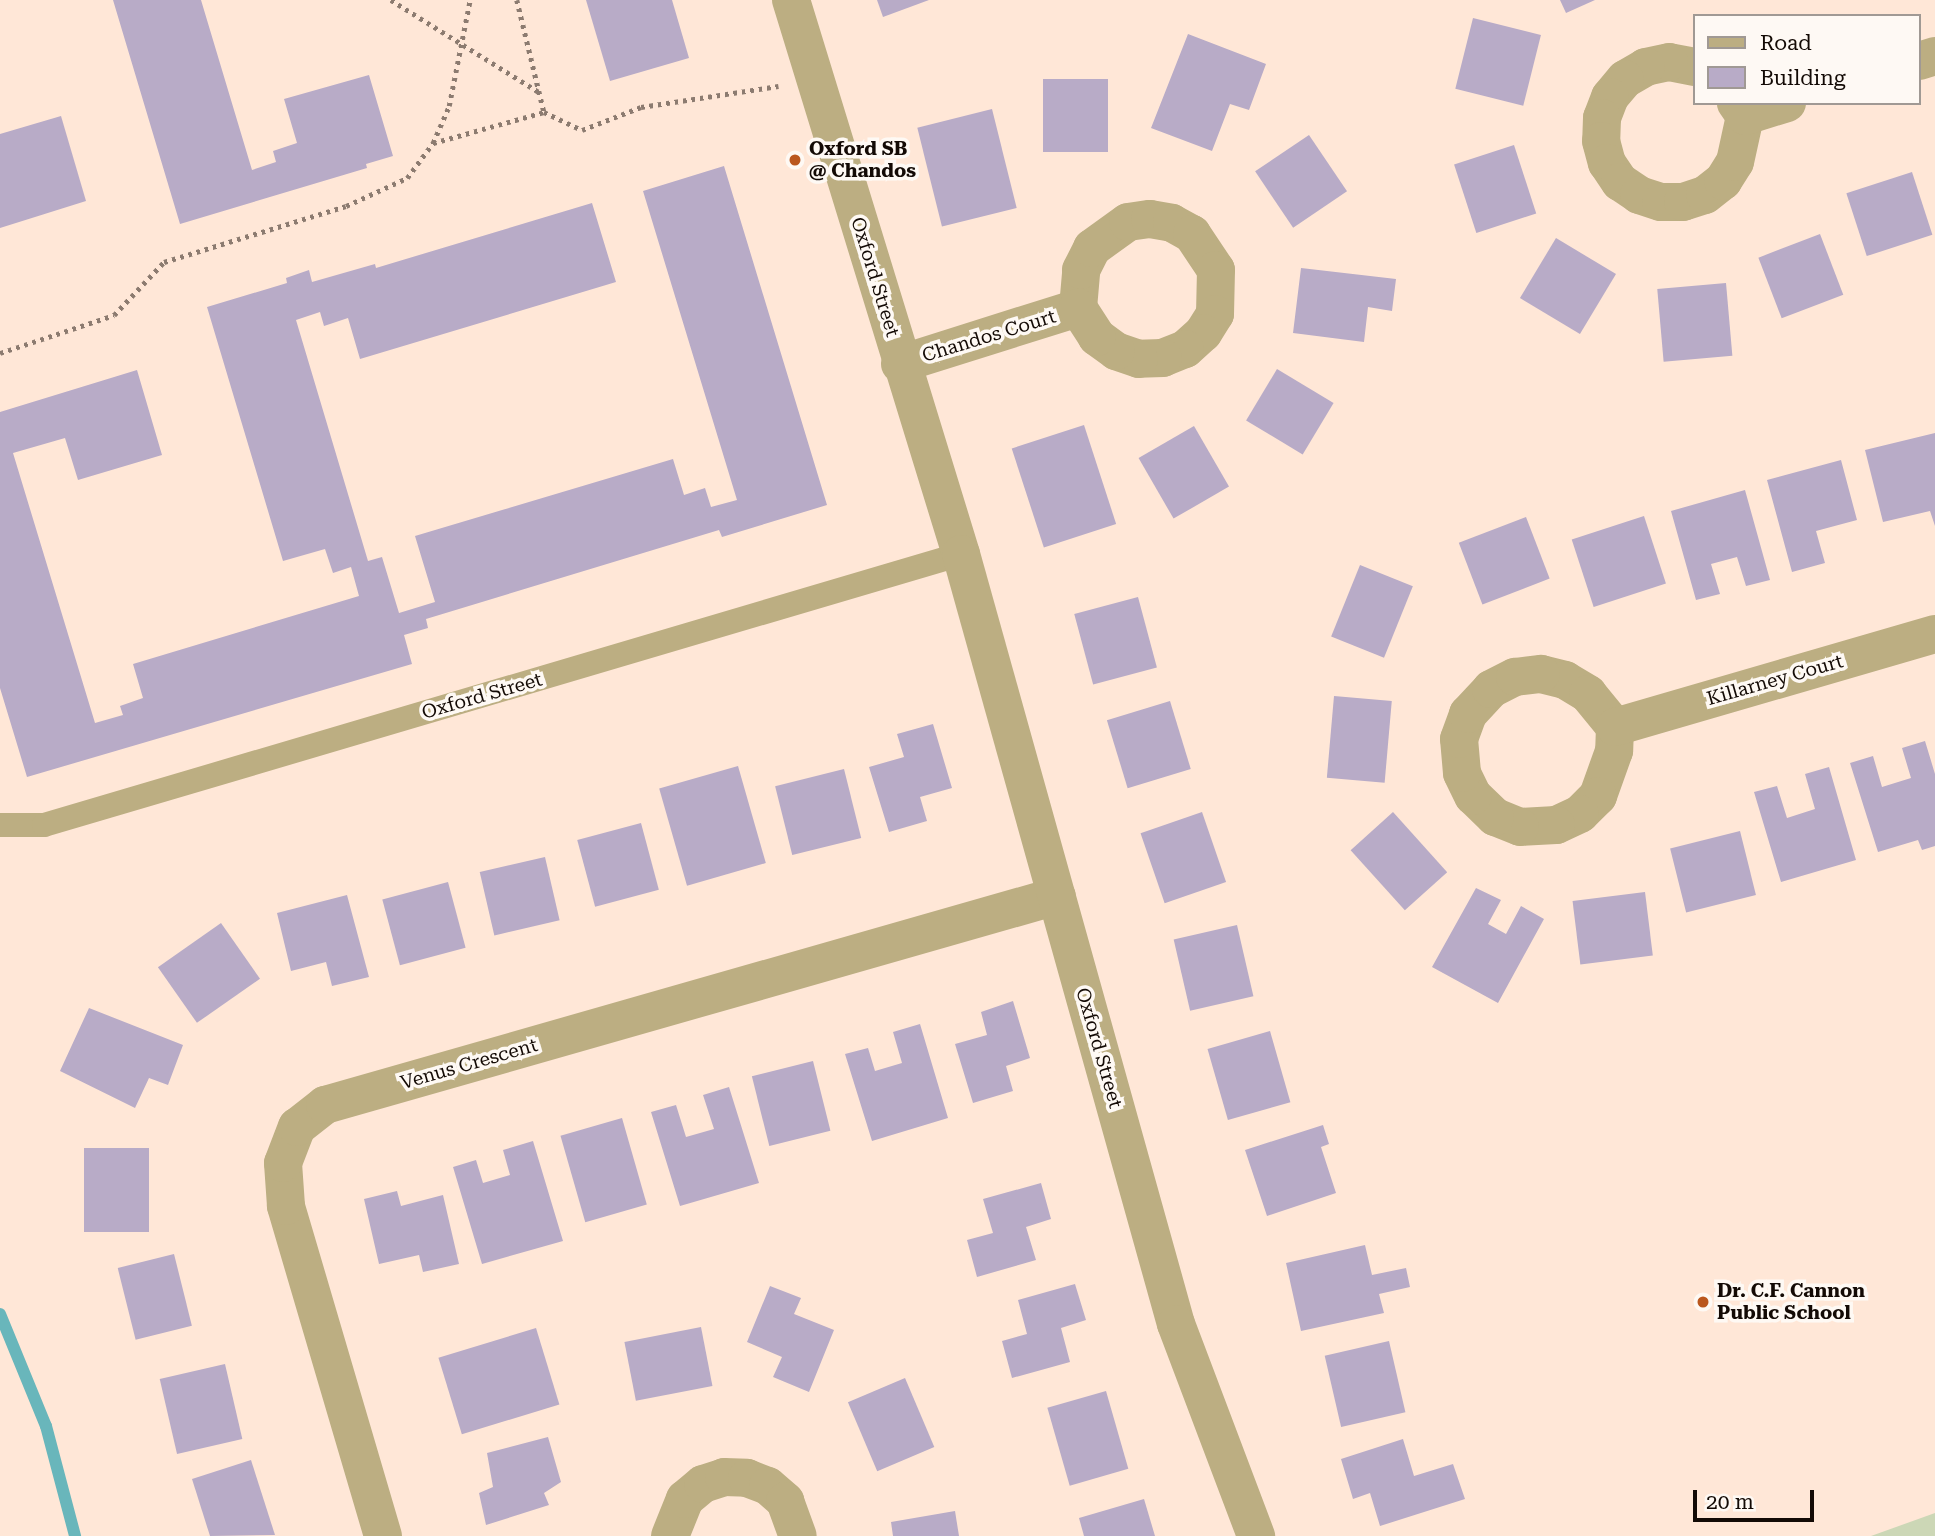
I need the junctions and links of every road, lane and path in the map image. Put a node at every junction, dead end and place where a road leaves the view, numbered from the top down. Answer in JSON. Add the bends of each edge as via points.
{"nodes":[{"id":1,"x":391,"y":0,"type":"edge"},
{"id":2,"x":470,"y":0,"type":"edge"},
{"id":3,"x":517,"y":0,"type":"edge"},
{"id":4,"x":791,"y":0,"type":"edge"},
{"id":5,"x":461,"y":43,"type":"junction"},
{"id":6,"x":1694,"y":67,"type":"edge"},
{"id":7,"x":815,"y":80,"type":"junction"},
{"id":8,"x":539,"y":92,"type":"junction"},
{"id":9,"x":1774,"y":105,"type":"edge"},
{"id":10,"x":1741,"y":110,"type":"edge"},
{"id":11,"x":544,"y":112,"type":"junction"},
{"id":12,"x":433,"y":143,"type":"junction"},
{"id":13,"x":1078,"y":308,"type":"dead end"},
{"id":14,"x":0,"y":353,"type":"edge"},
{"id":15,"x":900,"y":363,"type":"junction"},
{"id":16,"x":961,"y":554,"type":"junction"},
{"id":17,"x":1935,"y":634,"type":"edge"},
{"id":18,"x":1615,"y":727,"type":"junction"},
{"id":19,"x":0,"y":825,"type":"edge"},
{"id":20,"x":1057,"y":896,"type":"junction"},
{"id":21,"x":383,"y":1536,"type":"edge"},
{"id":22,"x":670,"y":1536,"type":"edge"},
{"id":23,"x":798,"y":1536,"type":"edge"},
{"id":24,"x":1256,"y":1536,"type":"edge"}],
"edges":[{"from":1,"to":5,"type":"path"},
{"from":2,"to":5,"type":"path"},
{"from":3,"to":8,"type":"path"},
{"from":4,"to":7,"type":"street","name":"Oxford Street"},
{"from":5,"to":8,"type":"path"},
{"from":5,"to":12,"type":"path","via":[[449,106]]},
{"from":6,"to":10,"type":"street","via":[[1669,62],[1646,67],[1625,79],[1610,97],[1602,118],[1601,141],[1607,163],[1620,182],[1661,202],[1705,195],[1723,181],[1735,162]]},
{"from":7,"to":11,"type":"path","via":[[641,107],[582,130]]},
{"from":7,"to":15,"type":"street","name":"Oxford Street"},
{"from":8,"to":11,"type":"path"},
{"from":9,"to":10,"type":"street"},
{"from":11,"to":12,"type":"path"},
{"from":12,"to":14,"type":"path","via":[[407,178],[346,205],[164,262],[114,315]]},
{"from":13,"to":15,"type":"street","name":"Chandos Court"},
{"from":15,"to":16,"type":"street","name":"Oxford Street"},
{"from":16,"to":19,"type":"lane","name":"Oxford Street","via":[[44,825]]},
{"from":16,"to":20,"type":"street","name":"Oxford Street"},
{"from":17,"to":18,"type":"street","name":"Killarney Court"},
{"from":18,"to":18,"type":"street","via":[[1610,772],[1598,796],[1580,814],[1556,825],[1520,827],[1495,817],[1474,796],[1462,773],[1459,739],[1468,714],[1490,689],[1515,677],[1541,674],[1565,680],[1588,694]]},
{"from":20,"to":21,"type":"street","name":"Venus Crescent","via":[[325,1105],[297,1127],[283,1163],[286,1206]]},
{"from":20,"to":24,"type":"street","name":"Oxford Street","via":[[1176,1324]]},
{"from":22,"to":23,"type":"street","via":[[685,1499],[724,1477],[747,1478],[768,1486],[785,1501]]}]}
